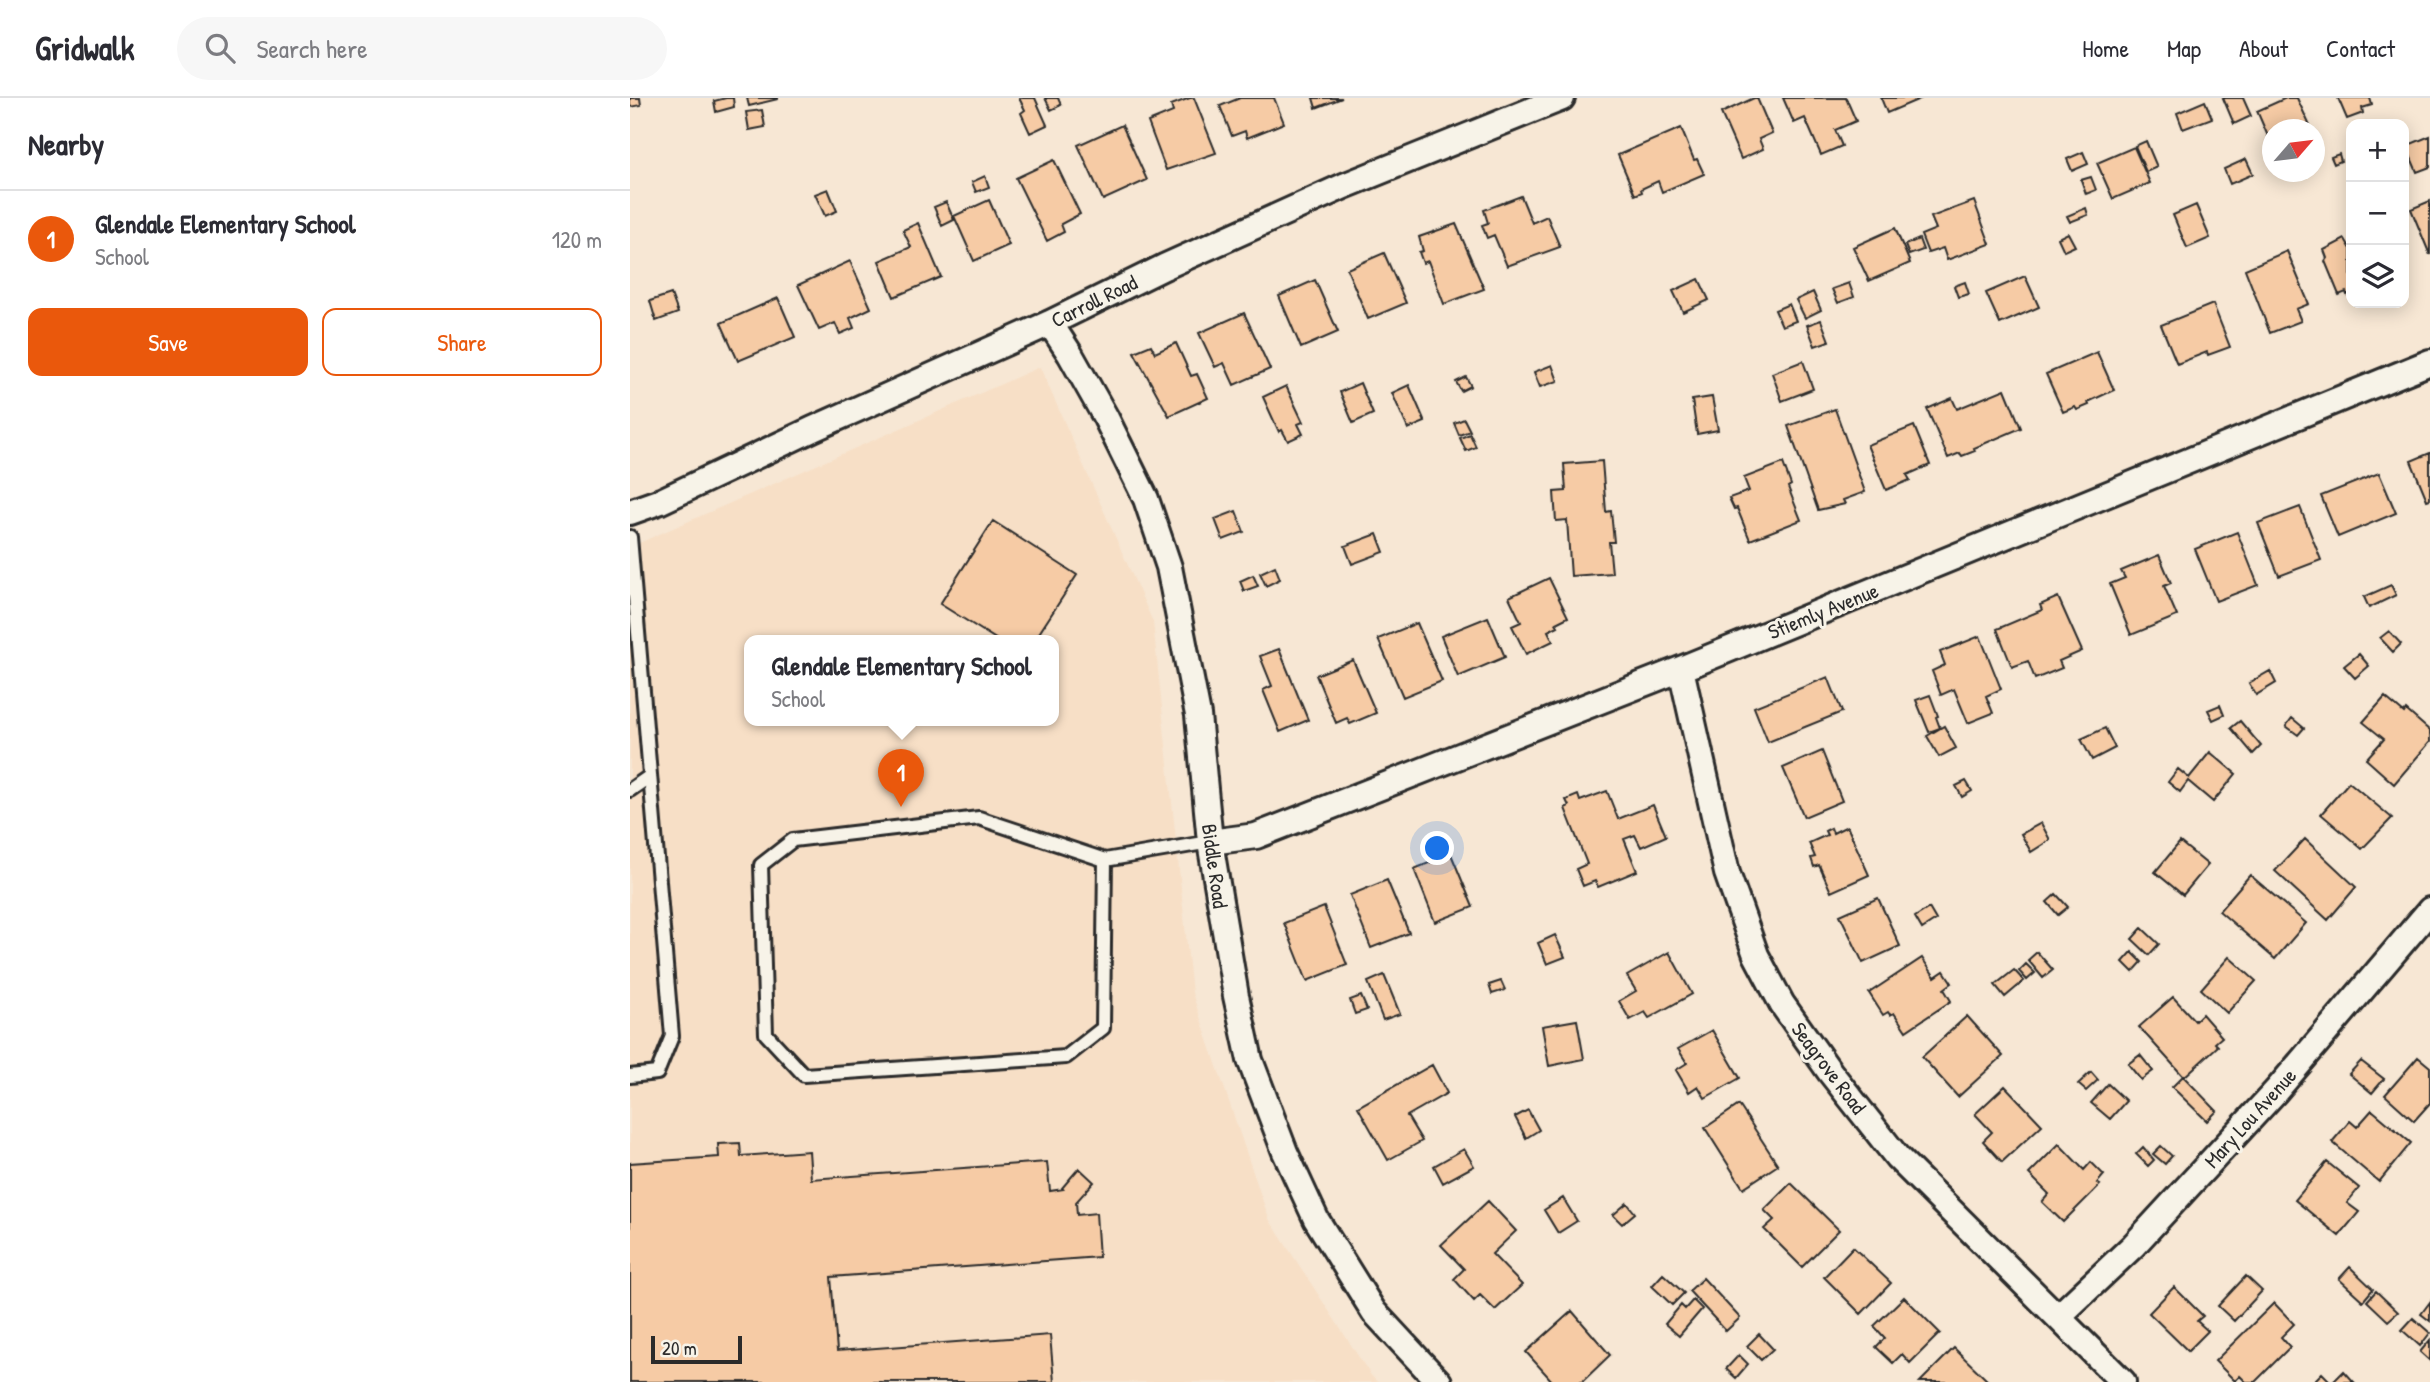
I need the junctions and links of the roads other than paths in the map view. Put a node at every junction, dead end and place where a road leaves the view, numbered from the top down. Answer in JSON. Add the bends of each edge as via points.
{"nodes":[{"id":1,"x":1562,"y":98,"type":"edge"},
{"id":2,"x":1050,"y":323,"type":"junction"},
{"id":3,"x":2430,"y":362,"type":"edge"},
{"id":4,"x":630,"y":512,"type":"edge"},
{"id":5,"x":630,"y":537,"type":"edge"},
{"id":6,"x":1681,"y":669,"type":"junction"},
{"id":7,"x":650,"y":776,"type":"junction"},
{"id":8,"x":630,"y":790,"type":"edge"},
{"id":9,"x":1210,"y":842,"type":"junction"},
{"id":10,"x":1105,"y":860,"type":"junction"},
{"id":11,"x":2430,"y":910,"type":"edge"},
{"id":12,"x":630,"y":1076,"type":"edge"},
{"id":13,"x":2059,"y":1316,"type":"junction"},
{"id":14,"x":1439,"y":1382,"type":"edge"},
{"id":15,"x":2123,"y":1382,"type":"edge"}],
"edges":[{"from":1,"to":2,"type":"street","name":"Carroll Road","via":[[1344,186]]},
{"from":2,"to":4,"type":"street","name":"Carroll Road"},
{"from":2,"to":9,"type":"street","name":"Biddle Road","via":[[1106,418],[1146,499],[1169,567],[1198,715]]},
{"from":3,"to":6,"type":"street","name":"Stiemly Avenue"},
{"from":5,"to":7,"type":"lane"},
{"from":6,"to":9,"type":"street","name":"Stiemly Avenue","via":[[1256,836]]},
{"from":6,"to":13,"type":"street","name":"Seagrove Road","via":[[1727,873],[1756,955],[1782,1004],[1897,1157]]},
{"from":7,"to":8,"type":"lane"},
{"from":7,"to":12,"type":"lane","via":[[671,1037],[657,1073]]},
{"from":9,"to":10,"type":"lane"},
{"from":9,"to":14,"type":"street","name":"Biddle Road","via":[[1250,1060],[1285,1152],[1316,1219],[1374,1312]]},
{"from":10,"to":10,"type":"lane","via":[[979,818],[793,840],[761,865],[766,1034],[804,1075],[1066,1057],[1103,1028]]},
{"from":11,"to":13,"type":"street","name":"Mary Lou Avenue","via":[[2276,1091],[2133,1246]]},
{"from":13,"to":15,"type":"street","name":"Seagrove Road"}]}
